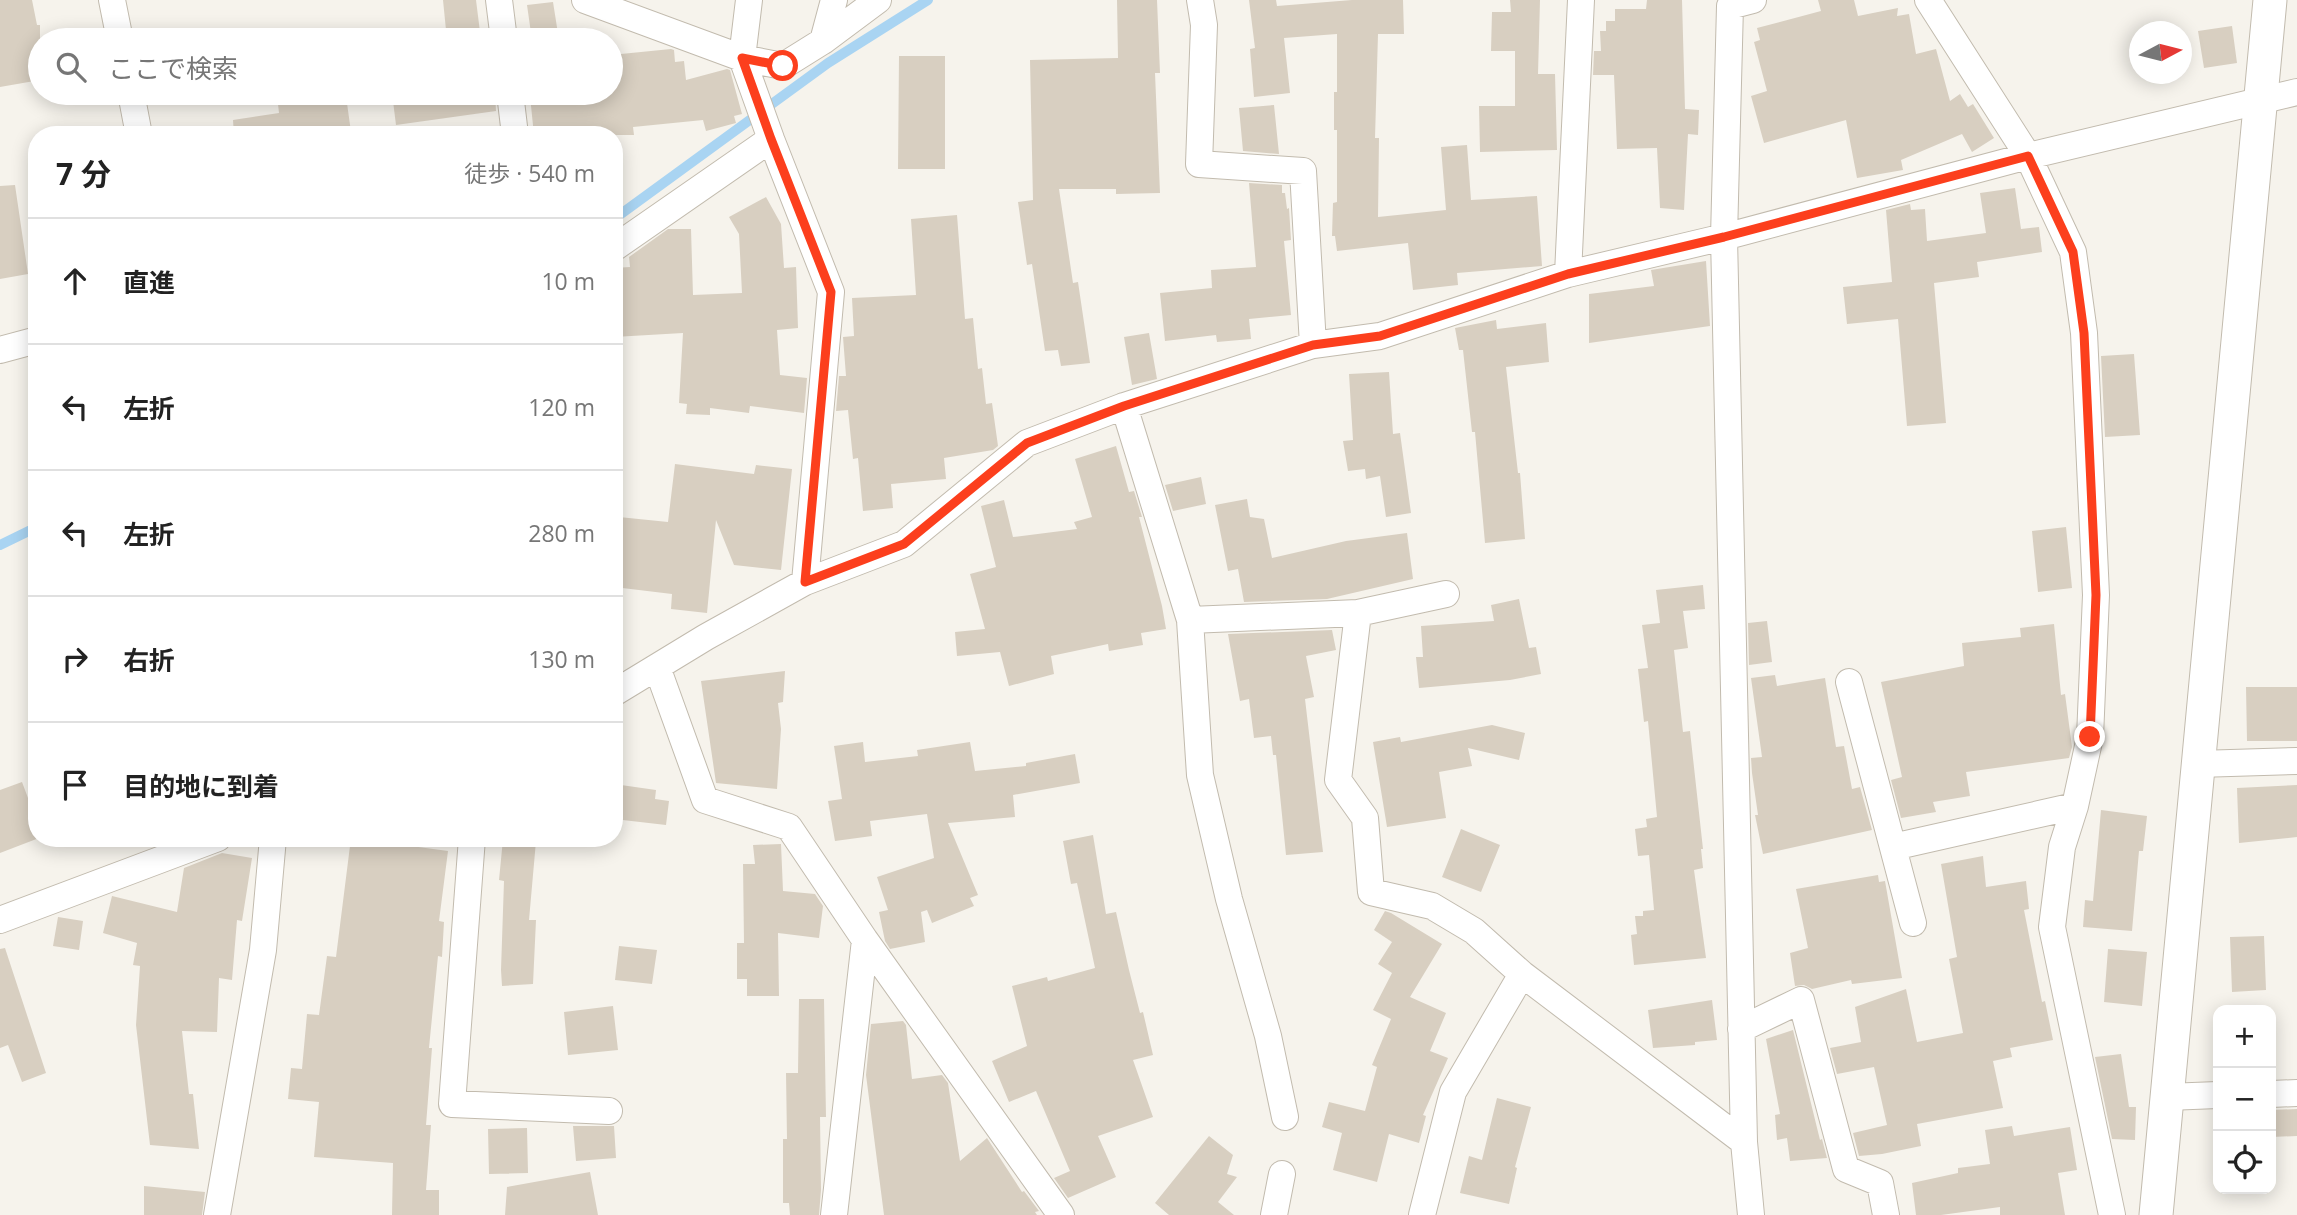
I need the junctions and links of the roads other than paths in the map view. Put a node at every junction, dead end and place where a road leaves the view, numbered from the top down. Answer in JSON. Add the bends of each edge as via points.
{"nodes":[{"id":1,"x":112,"y":0,"type":"edge"},
{"id":2,"x":499,"y":0,"type":"edge"},
{"id":3,"x":585,"y":0,"type":"edge"},
{"id":4,"x":748,"y":0,"type":"edge"},
{"id":5,"x":834,"y":0,"type":"edge"},
{"id":6,"x":878,"y":0,"type":"edge"},
{"id":7,"x":1200,"y":0,"type":"edge"},
{"id":8,"x":1581,"y":0,"type":"edge"},
{"id":9,"x":1753,"y":0,"type":"edge"},
{"id":10,"x":1928,"y":0,"type":"edge"},
{"id":11,"x":2270,"y":0,"type":"edge"},
{"id":12,"x":118,"y":28,"type":"edge"},
{"id":13,"x":502,"y":28,"type":"edge"},
{"id":14,"x":823,"y":41,"type":"junction"},
{"id":15,"x":742,"y":58,"type":"junction"},
{"id":16,"x":2296,"y":93,"type":"edge"},
{"id":17,"x":2259,"y":99,"type":"junction"},
{"id":18,"x":133,"y":105,"type":"edge"},
{"id":19,"x":511,"y":105,"type":"edge"},
{"id":20,"x":137,"y":126,"type":"edge"},
{"id":21,"x":514,"y":126,"type":"edge"},
{"id":22,"x":769,"y":136,"type":"junction"},
{"id":23,"x":2028,"y":156,"type":"junction"},
{"id":24,"x":1724,"y":237,"type":"junction"},
{"id":25,"x":623,"y":241,"type":"edge"},
{"id":26,"x":1568,"y":274,"type":"junction"},
{"id":27,"x":28,"y":343,"type":"edge"},
{"id":28,"x":1313,"y":345,"type":"junction"},
{"id":29,"x":0,"y":350,"type":"edge"},
{"id":30,"x":1124,"y":406,"type":"junction"},
{"id":31,"x":805,"y":582,"type":"junction"},
{"id":32,"x":1446,"y":594,"type":"dead end"},
{"id":33,"x":1358,"y":613,"type":"junction"},
{"id":34,"x":1190,"y":620,"type":"junction"},
{"id":35,"x":657,"y":667,"type":"junction"},
{"id":36,"x":1849,"y":682,"type":"dead end"},
{"id":37,"x":623,"y":688,"type":"edge"},
{"id":38,"x":2297,"y":761,"type":"edge"},
{"id":39,"x":2198,"y":764,"type":"junction"},
{"id":40,"x":2075,"y":806,"type":"junction"},
{"id":41,"x":194,"y":847,"type":"edge"},
{"id":42,"x":272,"y":847,"type":"edge"},
{"id":43,"x":471,"y":847,"type":"edge"},
{"id":44,"x":1893,"y":847,"type":"junction"},
{"id":45,"x":0,"y":920,"type":"edge"},
{"id":46,"x":1913,"y":923,"type":"dead end"},
{"id":47,"x":865,"y":940,"type":"junction"},
{"id":48,"x":1522,"y":974,"type":"junction"},
{"id":49,"x":1741,"y":1028,"type":"junction"},
{"id":50,"x":2297,"y":1093,"type":"edge"},
{"id":51,"x":2276,"y":1094,"type":"edge"},
{"id":52,"x":2213,"y":1095,"type":"edge"},
{"id":53,"x":2167,"y":1097,"type":"junction"},
{"id":54,"x":609,"y":1111,"type":"dead end"},
{"id":55,"x":1285,"y":1117,"type":"dead end"},
{"id":56,"x":1744,"y":1142,"type":"junction"},
{"id":57,"x":1282,"y":1174,"type":"dead end"},
{"id":58,"x":217,"y":1215,"type":"edge"},
{"id":59,"x":834,"y":1215,"type":"edge"},
{"id":60,"x":1061,"y":1215,"type":"edge"},
{"id":61,"x":1274,"y":1215,"type":"edge"},
{"id":62,"x":1422,"y":1215,"type":"edge"},
{"id":63,"x":1751,"y":1215,"type":"edge"},
{"id":64,"x":1886,"y":1215,"type":"edge"},
{"id":65,"x":2112,"y":1215,"type":"edge"},
{"id":66,"x":2156,"y":1215,"type":"edge"}],
"edges":[{"from":1,"to":12,"type":"street"},
{"from":2,"to":13,"type":"street"},
{"from":3,"to":15,"type":"street"},
{"from":4,"to":15,"type":"street"},
{"from":5,"to":14,"type":"street"},
{"from":6,"to":14,"type":"street"},
{"from":7,"to":28,"type":"street","via":[[1204,25],[1199,164],[1303,171]]},
{"from":8,"to":26,"type":"street"},
{"from":9,"to":24,"type":"street","via":[[1730,6]]},
{"from":10,"to":23,"type":"street"},
{"from":11,"to":17,"type":"street"},
{"from":14,"to":15,"type":"street","via":[[783,66]]},
{"from":15,"to":22,"type":"street"},
{"from":16,"to":17,"type":"street"},
{"from":17,"to":23,"type":"street"},
{"from":17,"to":39,"type":"street"},
{"from":18,"to":20,"type":"street"},
{"from":19,"to":21,"type":"street"},
{"from":22,"to":25,"type":"street"},
{"from":22,"to":31,"type":"street","via":[[831,292]]},
{"from":23,"to":24,"type":"street"},
{"from":23,"to":40,"type":"street","via":[[2073,252],[2084,333],[2096,595],[2090,737]]},
{"from":24,"to":26,"type":"street"},
{"from":24,"to":49,"type":"street"},
{"from":26,"to":28,"type":"street","via":[[1380,336]]},
{"from":27,"to":29,"type":"street"},
{"from":28,"to":30,"type":"street"},
{"from":30,"to":31,"type":"street","via":[[1027,443],[904,544]]},
{"from":30,"to":34,"type":"street"},
{"from":31,"to":35,"type":"street"},
{"from":32,"to":33,"type":"street"},
{"from":33,"to":34,"type":"street"},
{"from":33,"to":48,"type":"street","via":[[1338,780],[1364,818],[1371,892],[1432,906],[1474,931]]},
{"from":34,"to":55,"type":"street","via":[[1200,775]]},
{"from":35,"to":37,"type":"street"},
{"from":35,"to":47,"type":"street","via":[[705,800],[789,827]]},
{"from":36,"to":44,"type":"street"},
{"from":38,"to":39,"type":"street"},
{"from":39,"to":53,"type":"street"},
{"from":40,"to":44,"type":"street"},
{"from":40,"to":65,"type":"street","via":[[2062,847],[2052,926]]},
{"from":41,"to":45,"type":"street"},
{"from":42,"to":58,"type":"street","via":[[263,950]]},
{"from":43,"to":54,"type":"street","via":[[452,1104]]},
{"from":44,"to":46,"type":"street"},
{"from":47,"to":59,"type":"street"},
{"from":47,"to":60,"type":"street"},
{"from":48,"to":56,"type":"street"},
{"from":48,"to":62,"type":"street","via":[[1453,1092]]},
{"from":49,"to":56,"type":"street"},
{"from":49,"to":64,"type":"street","via":[[1801,1000],[1846,1169],[1880,1183]]},
{"from":50,"to":51,"type":"street"},
{"from":52,"to":53,"type":"street"},
{"from":53,"to":66,"type":"street"},
{"from":56,"to":63,"type":"street"},
{"from":57,"to":61,"type":"street"}]}
